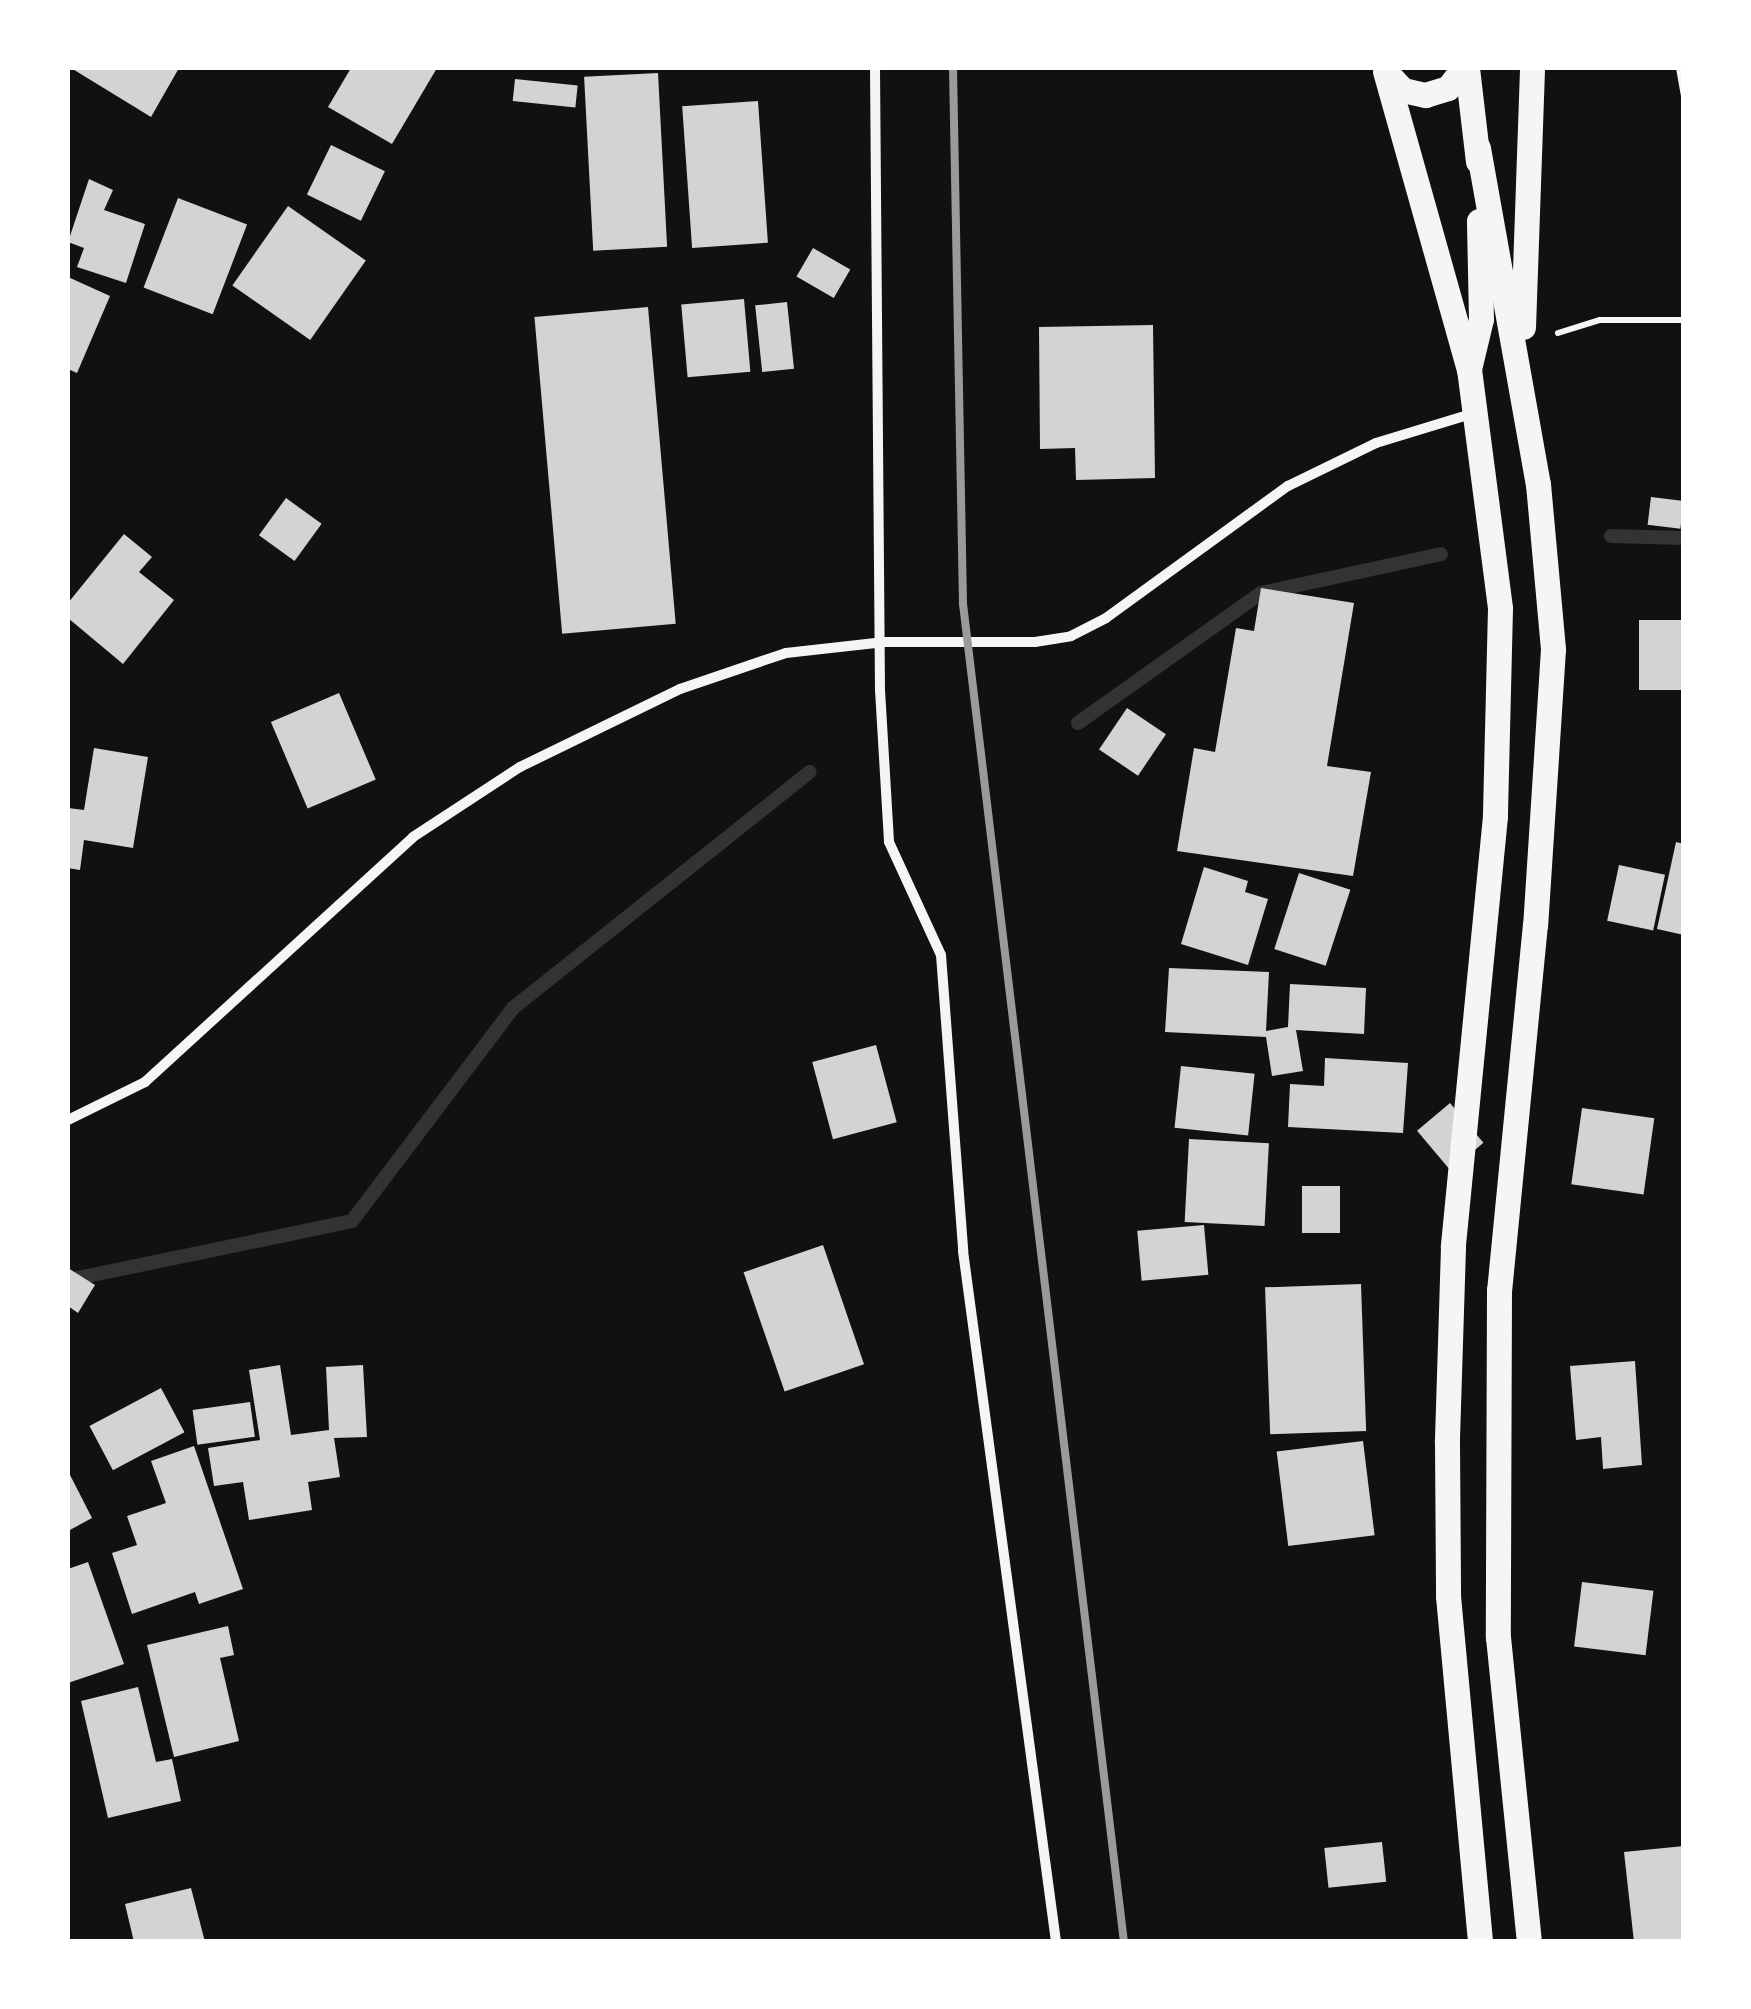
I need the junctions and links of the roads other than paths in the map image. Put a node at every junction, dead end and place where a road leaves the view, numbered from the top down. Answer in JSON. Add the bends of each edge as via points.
{"nodes":[{"id":1,"x":874,"y":68,"type":"edge"},
{"id":2,"x":1465,"y":68,"type":"edge"},
{"id":3,"x":1532,"y":68,"type":"edge"},
{"id":4,"x":1385,"y":69,"type":"edge"},
{"id":5,"x":1478,"y":148,"type":"junction"},
{"id":6,"x":1469,"y":369,"type":"junction"},
{"id":7,"x":1521,"y":376,"type":"junction"},
{"id":8,"x":1474,"y":413,"type":"junction"},
{"id":9,"x":884,"y":642,"type":"junction"},
{"id":10,"x":68,"y":1120,"type":"edge"},
{"id":11,"x":1056,"y":1942,"type":"edge"},
{"id":12,"x":1480,"y":1942,"type":"edge"},
{"id":13,"x":1530,"y":1942,"type":"edge"}],
"edges":[{"from":1,"to":9,"type":"street"},
{"from":2,"to":4,"type":"main road","via":[[1448,88],[1425,95],[1402,90]]},
{"from":2,"to":5,"type":"main road"},
{"from":3,"to":7,"type":"main road"},
{"from":4,"to":6,"type":"main road"},
{"from":5,"to":6,"type":"main road","via":[[1481,319]]},
{"from":5,"to":7,"type":"main road"},
{"from":6,"to":8,"type":"main road"},
{"from":7,"to":13,"type":"main road","via":[[1550,596],[1553,707],[1499,1290],[1498,1637]]},
{"from":8,"to":9,"type":"street","via":[[1376,443],[1288,486],[1106,618],[1071,636]]},
{"from":8,"to":12,"type":"main road","via":[[1500,608],[1496,816],[1452,1246],[1447,1443],[1448,1596]]},
{"from":9,"to":10,"type":"street","via":[[786,653],[698,683],[520,766],[413,837],[145,1082]]},
{"from":9,"to":11,"type":"street","via":[[889,842],[941,955],[963,1251]]}]}
